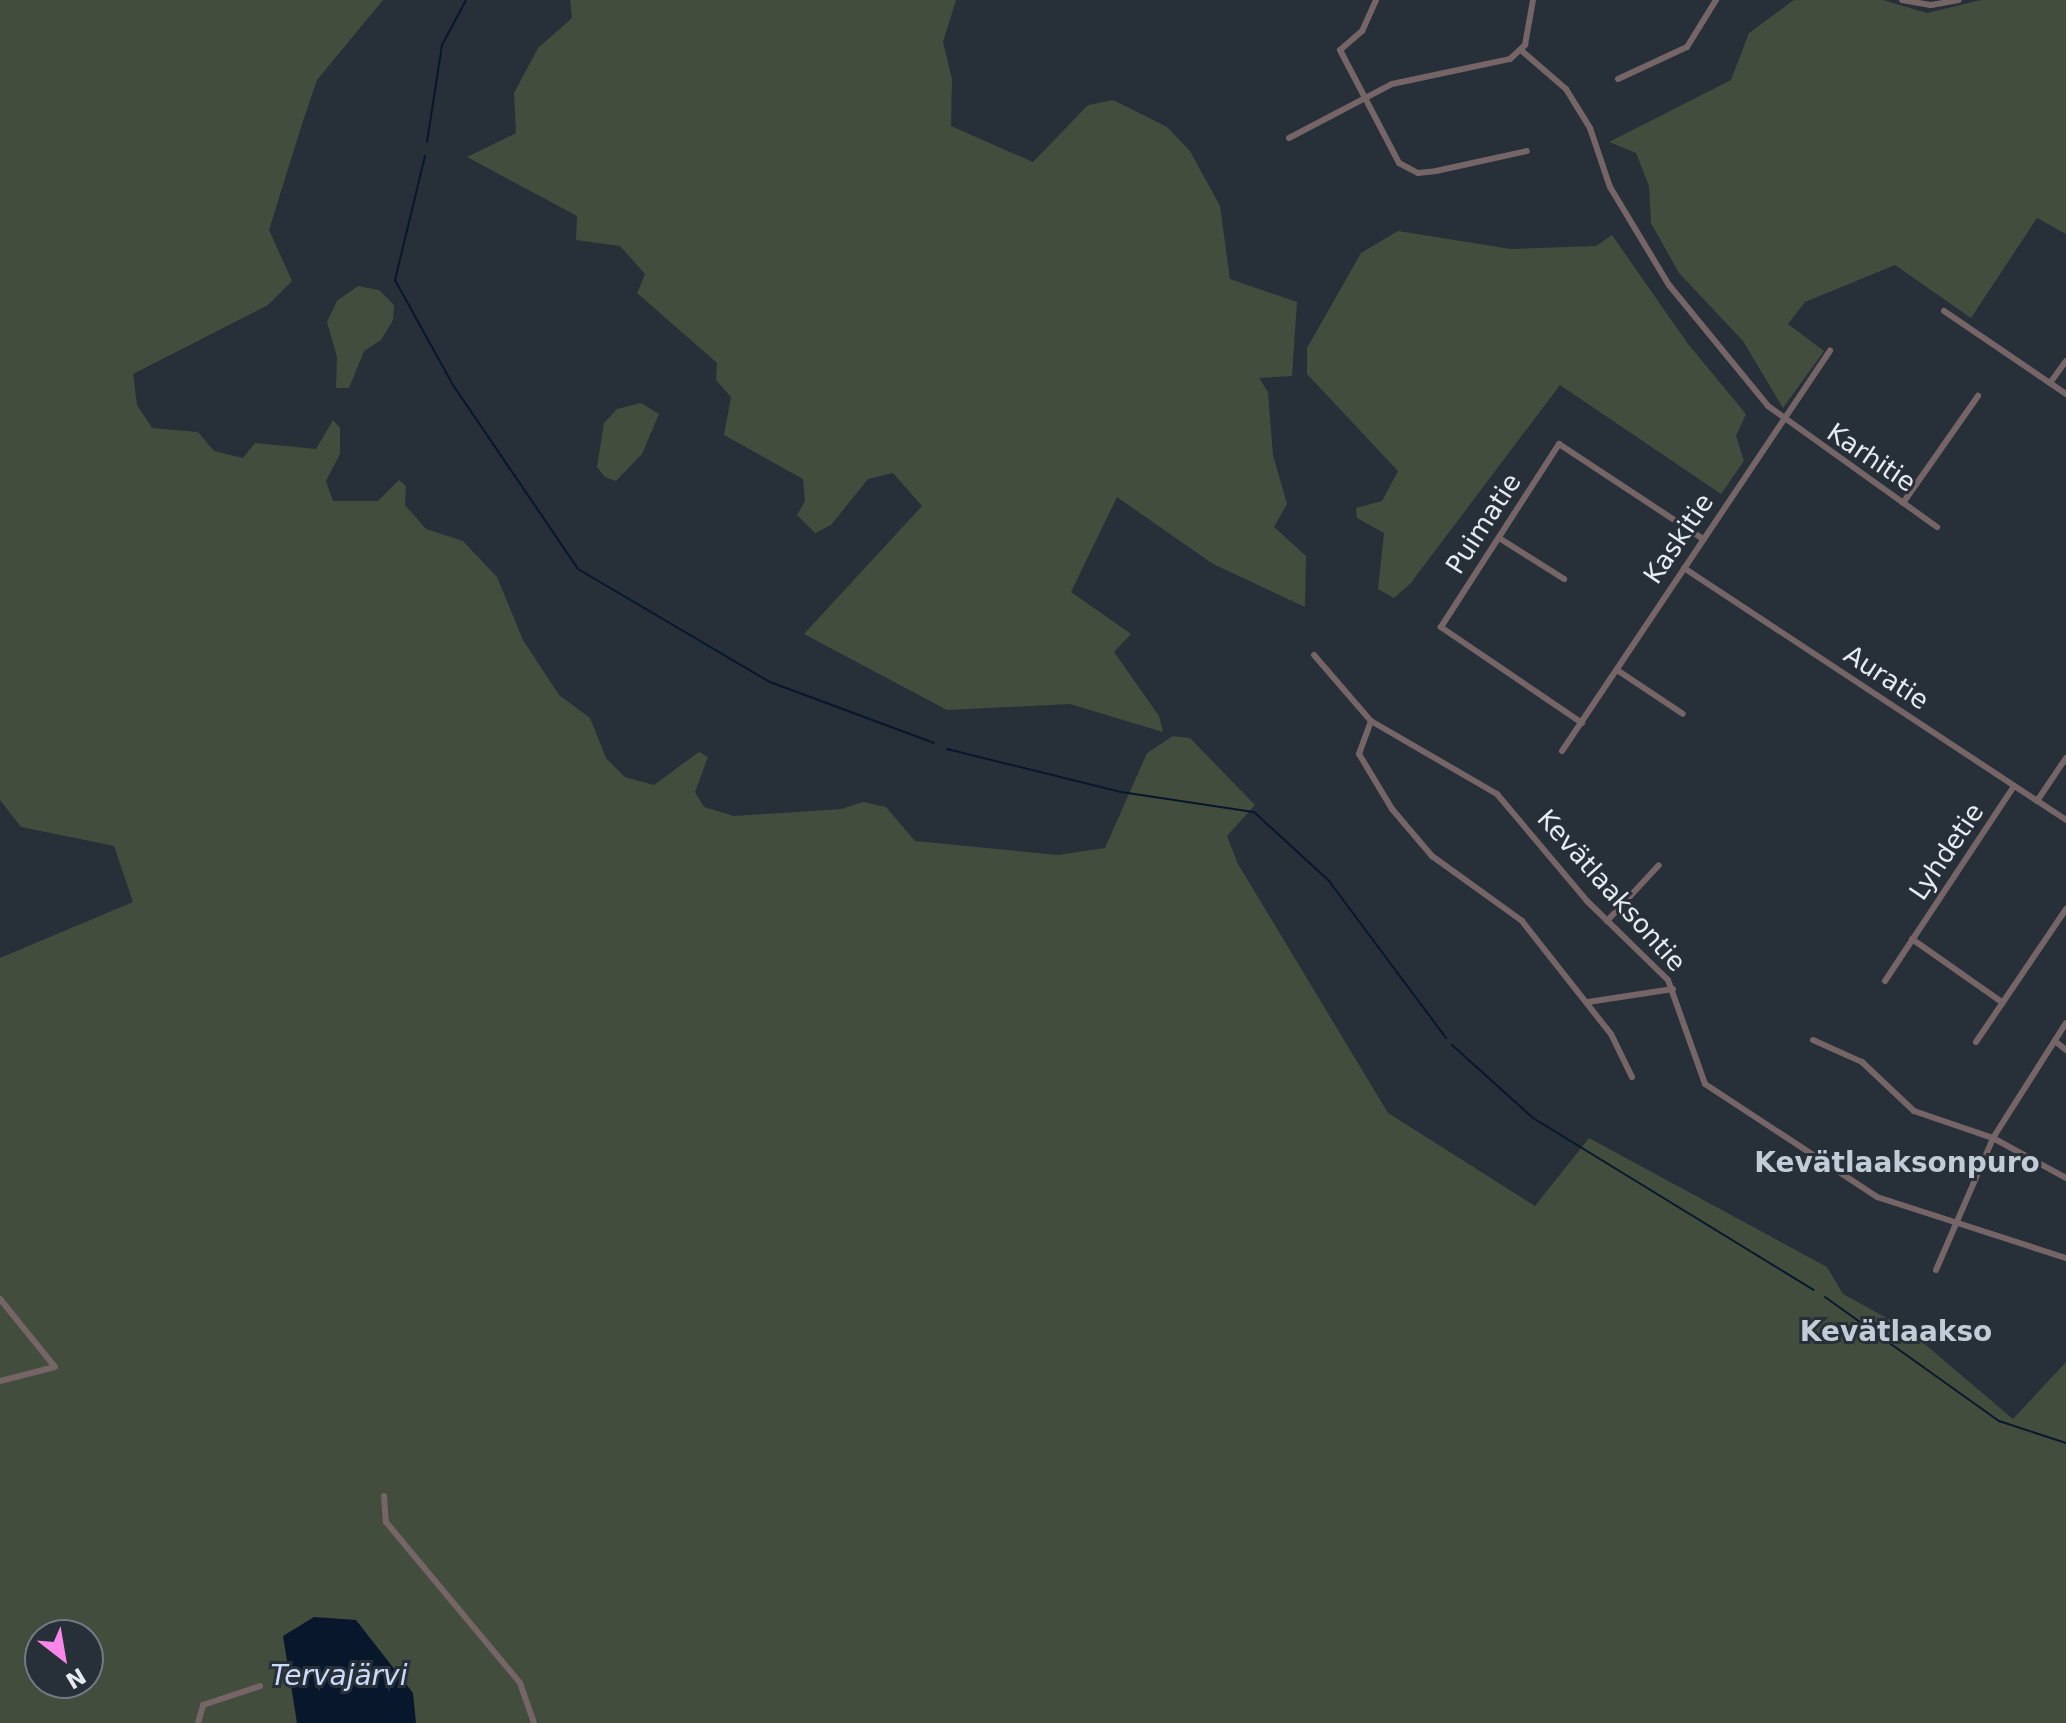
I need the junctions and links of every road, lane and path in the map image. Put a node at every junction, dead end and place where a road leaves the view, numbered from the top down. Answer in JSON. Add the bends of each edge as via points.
{"nodes":[{"id":1,"x":1376,"y":0,"type":"edge"},
{"id":2,"x":1533,"y":0,"type":"edge"},
{"id":3,"x":1716,"y":0,"type":"edge"},
{"id":4,"x":1902,"y":0,"type":"edge"},
{"id":5,"x":1959,"y":0,"type":"edge"},
{"id":6,"x":1522,"y":51,"type":"junction"},
{"id":7,"x":1618,"y":79,"type":"dead end"},
{"id":8,"x":1364,"y":96,"type":"junction"},
{"id":9,"x":1289,"y":138,"type":"dead end"},
{"id":10,"x":1527,"y":151,"type":"dead end"},
{"id":11,"x":1944,"y":311,"type":"dead end"},
{"id":12,"x":1830,"y":350,"type":"dead end"},
{"id":13,"x":2066,"y":361,"type":"edge"},
{"id":14,"x":2050,"y":383,"type":"junction"},
{"id":15,"x":2066,"y":394,"type":"edge"},
{"id":16,"x":1978,"y":396,"type":"dead end"},
{"id":17,"x":1783,"y":422,"type":"junction"},
{"id":18,"x":1903,"y":503,"type":"junction"},
{"id":19,"x":1937,"y":527,"type":"dead end"},
{"id":20,"x":1499,"y":538,"type":"junction"},
{"id":21,"x":1703,"y":539,"type":"junction"},
{"id":22,"x":1684,"y":568,"type":"junction"},
{"id":23,"x":1564,"y":579,"type":"dead end"},
{"id":24,"x":1314,"y":655,"type":"dead end"},
{"id":25,"x":1617,"y":670,"type":"junction"},
{"id":26,"x":1683,"y":714,"type":"dead end"},
{"id":27,"x":1371,"y":721,"type":"junction"},
{"id":28,"x":1582,"y":723,"type":"junction"},
{"id":29,"x":1562,"y":751,"type":"dead end"},
{"id":30,"x":2066,"y":758,"type":"edge"},
{"id":31,"x":2014,"y":786,"type":"junction"},
{"id":32,"x":2037,"y":801,"type":"junction"},
{"id":33,"x":2066,"y":820,"type":"edge"},
{"id":34,"x":1659,"y":865,"type":"dead end"},
{"id":35,"x":2066,"y":909,"type":"edge"},
{"id":36,"x":1607,"y":921,"type":"junction"},
{"id":37,"x":1912,"y":939,"type":"junction"},
{"id":38,"x":1885,"y":981,"type":"dead end"},
{"id":39,"x":1673,"y":989,"type":"junction"},
{"id":40,"x":1588,"y":1002,"type":"junction"},
{"id":41,"x":2003,"y":1003,"type":"junction"},
{"id":42,"x":2066,"y":1023,"type":"edge"},
{"id":43,"x":1813,"y":1040,"type":"dead end"},
{"id":44,"x":2055,"y":1041,"type":"junction"},
{"id":45,"x":1976,"y":1042,"type":"dead end"},
{"id":46,"x":2066,"y":1050,"type":"edge"},
{"id":47,"x":1632,"y":1077,"type":"dead end"},
{"id":48,"x":1993,"y":1138,"type":"junction"},
{"id":49,"x":2066,"y":1178,"type":"edge"},
{"id":50,"x":1957,"y":1222,"type":"junction"},
{"id":51,"x":2066,"y":1258,"type":"edge"},
{"id":52,"x":1936,"y":1270,"type":"dead end"},
{"id":53,"x":0,"y":1299,"type":"edge"},
{"id":54,"x":0,"y":1381,"type":"edge"},
{"id":55,"x":384,"y":1496,"type":"dead end"},
{"id":56,"x":260,"y":1686,"type":"dead end"},
{"id":57,"x":198,"y":1723,"type":"edge"},
{"id":58,"x":534,"y":1723,"type":"edge"}],
"edges":[{"from":1,"to":8,"type":"street","via":[[1369,21],[1340,50]]},
{"from":2,"to":6,"type":"street"},
{"from":3,"to":7,"type":"street","via":[[1687,47]]},
{"from":4,"to":5,"type":"street","via":[[1931,5]]},
{"from":6,"to":8,"type":"street","via":[[1510,59],[1415,76]]},
{"from":6,"to":17,"type":"street","name":"Karhitie","via":[[1580,110],[1610,187],[1678,299]]},
{"from":8,"to":9,"type":"street"},
{"from":8,"to":10,"type":"street","via":[[1399,163],[1418,173]]},
{"from":11,"to":14,"type":"street"},
{"from":12,"to":17,"type":"street","name":"Kaskitie"},
{"from":13,"to":14,"type":"street"},
{"from":14,"to":15,"type":"street"},
{"from":16,"to":18,"type":"street"},
{"from":17,"to":18,"type":"street","name":"Karhitie"},
{"from":17,"to":21,"type":"street","name":"Kaskitie"},
{"from":18,"to":19,"type":"street","name":"Karhitie"},
{"from":20,"to":21,"type":"street","name":"Puimatie","via":[[1559,444]]},
{"from":20,"to":23,"type":"street"},
{"from":20,"to":28,"type":"street","name":"Puimatie","via":[[1441,627]]},
{"from":21,"to":22,"type":"street","name":"Kaskitie"},
{"from":22,"to":25,"type":"street","name":"Kaskitie"},
{"from":22,"to":31,"type":"street","name":"Auratie"},
{"from":24,"to":27,"type":"street","name":"Kevätlaaksontie"},
{"from":25,"to":26,"type":"street"},
{"from":25,"to":28,"type":"street","name":"Kaskitie"},
{"from":27,"to":36,"type":"street","name":"Kevätlaaksontie","via":[[1497,794]]},
{"from":27,"to":40,"type":"street","via":[[1359,754],[1392,809],[1432,856],[1512,910]]},
{"from":28,"to":29,"type":"street","name":"Kaskitie"},
{"from":30,"to":32,"type":"street"},
{"from":31,"to":32,"type":"street","name":"Auratie"},
{"from":31,"to":37,"type":"street","name":"Lyhdetie"},
{"from":32,"to":33,"type":"street","name":"Auratie"},
{"from":34,"to":36,"type":"street"},
{"from":35,"to":41,"type":"street"},
{"from":36,"to":39,"type":"street","name":"Kevätlaaksontie"},
{"from":37,"to":38,"type":"street","name":"Lyhdetie"},
{"from":37,"to":41,"type":"street","name":"Lyhdetie"},
{"from":39,"to":40,"type":"street"},
{"from":39,"to":50,"type":"street","name":"Kevätlaaksontie","via":[[1705,1084],[1877,1197]]},
{"from":40,"to":47,"type":"street"},
{"from":41,"to":45,"type":"street"},
{"from":42,"to":44,"type":"street"},
{"from":43,"to":48,"type":"street","via":[[1862,1062],[1914,1111]]},
{"from":44,"to":46,"type":"street"},
{"from":44,"to":48,"type":"street"},
{"from":48,"to":49,"type":"street"},
{"from":48,"to":50,"type":"street"},
{"from":50,"to":51,"type":"street","name":"Kevätlaaksontie"},
{"from":50,"to":52,"type":"street"},
{"from":53,"to":54,"type":"street","via":[[55,1367]]},
{"from":55,"to":58,"type":"street","via":[[386,1522],[520,1683]]},
{"from":56,"to":57,"type":"street","via":[[203,1705]]}]}
